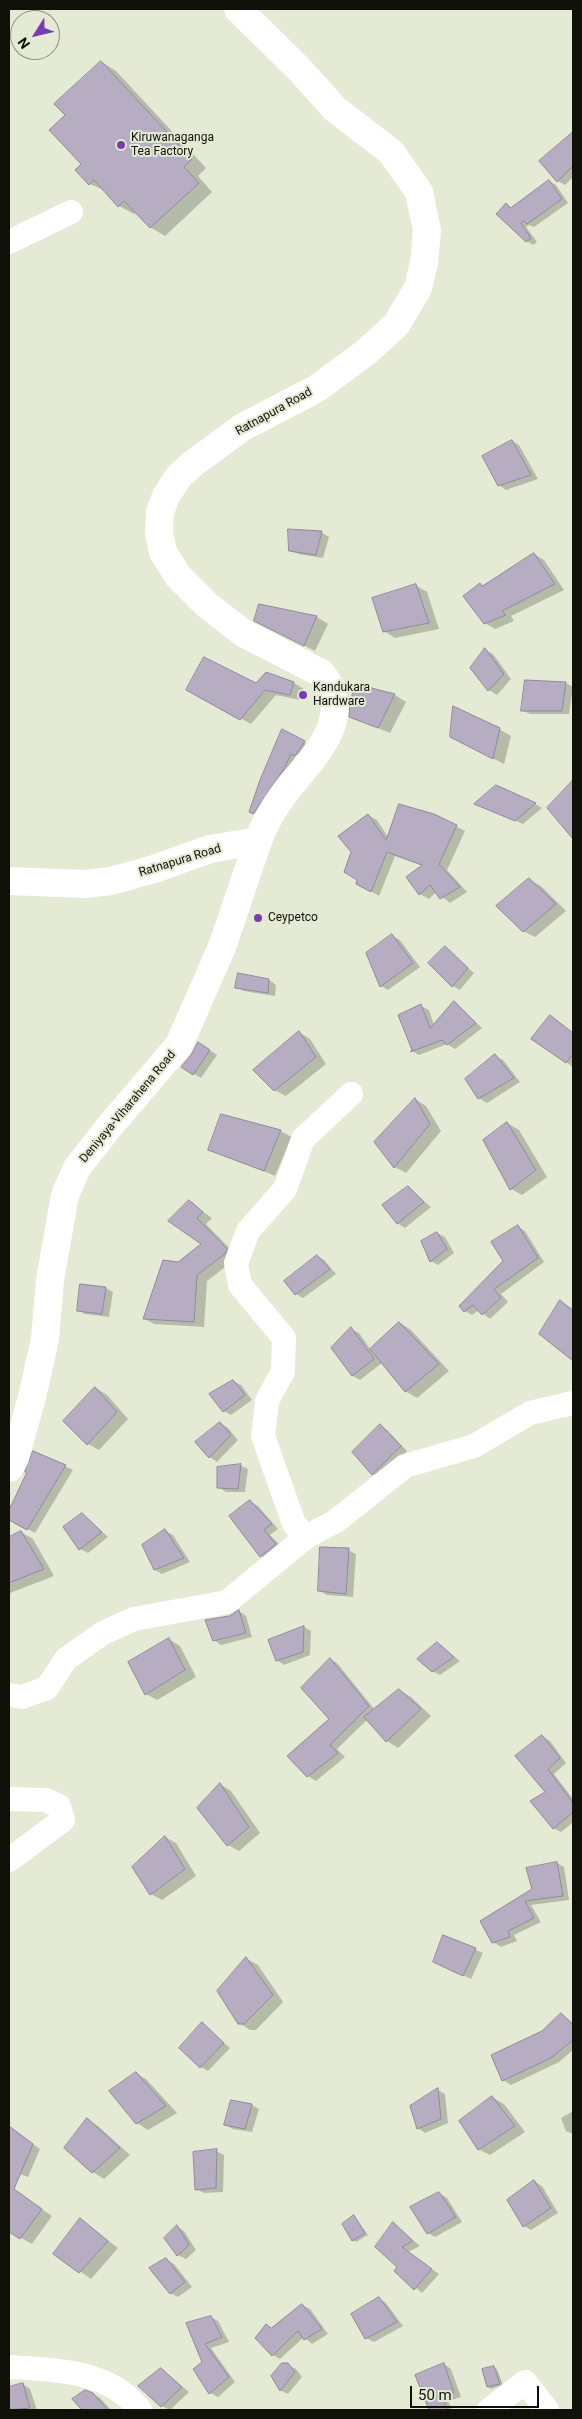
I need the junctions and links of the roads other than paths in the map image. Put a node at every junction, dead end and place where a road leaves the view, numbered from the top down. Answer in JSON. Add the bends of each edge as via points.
{"nodes":[{"id":1,"x":238,"y":9,"type":"edge"},
{"id":2,"x":71,"y":212,"type":"dead end"},
{"id":3,"x":9,"y":242,"type":"edge"},
{"id":4,"x":258,"y":841,"type":"junction"},
{"id":5,"x":9,"y":882,"type":"edge"},
{"id":6,"x":351,"y":1094,"type":"dead end"},
{"id":7,"x":573,"y":1403,"type":"edge"},
{"id":8,"x":9,"y":1468,"type":"edge"},
{"id":9,"x":306,"y":1537,"type":"junction"},
{"id":10,"x":9,"y":1696,"type":"edge"},
{"id":11,"x":9,"y":1799,"type":"edge"},
{"id":12,"x":9,"y":1860,"type":"edge"},
{"id":13,"x":9,"y":2367,"type":"edge"},
{"id":14,"x":140,"y":2410,"type":"edge"},
{"id":15,"x":489,"y":2410,"type":"edge"},
{"id":16,"x":546,"y":2410,"type":"edge"}],
"edges":[{"from":1,"to":4,"type":"main road","name":"Ratnapura Road","via":[[335,109],[391,152],[419,192],[427,230],[418,288],[396,325],[316,389],[243,427],[195,462],[179,476],[160,512],[159,533],[163,552],[178,576],[207,605],[243,633],[321,673],[332,690],[336,710],[330,728],[310,765],[265,822]]},
{"from":2,"to":3,"type":"street"},
{"from":4,"to":5,"type":"main road","name":"Ratnapura Road","via":[[210,849],[110,881],[86,884]]},
{"from":4,"to":8,"type":"main road","name":"Deniyaya-Viharahena Road","via":[[222,947],[179,1045],[77,1168],[65,1195],[45,1339],[15,1458]]},
{"from":6,"to":9,"type":"street","via":[[303,1139],[285,1189],[248,1231],[236,1263],[240,1285],[284,1338],[283,1371],[267,1402],[263,1436],[294,1524]]},
{"from":7,"to":9,"type":"street","via":[[530,1413],[474,1446],[405,1466],[336,1521]]},
{"from":9,"to":10,"type":"street","via":[[227,1602],[134,1619],[102,1633],[66,1659],[47,1688],[22,1697]]},
{"from":11,"to":12,"type":"street","via":[[46,1800],[59,1806],[64,1820]]},
{"from":13,"to":14,"type":"street","via":[[67,2370],[111,2384],[131,2398]]},
{"from":15,"to":16,"type":"street","via":[[525,2382]]}]}
